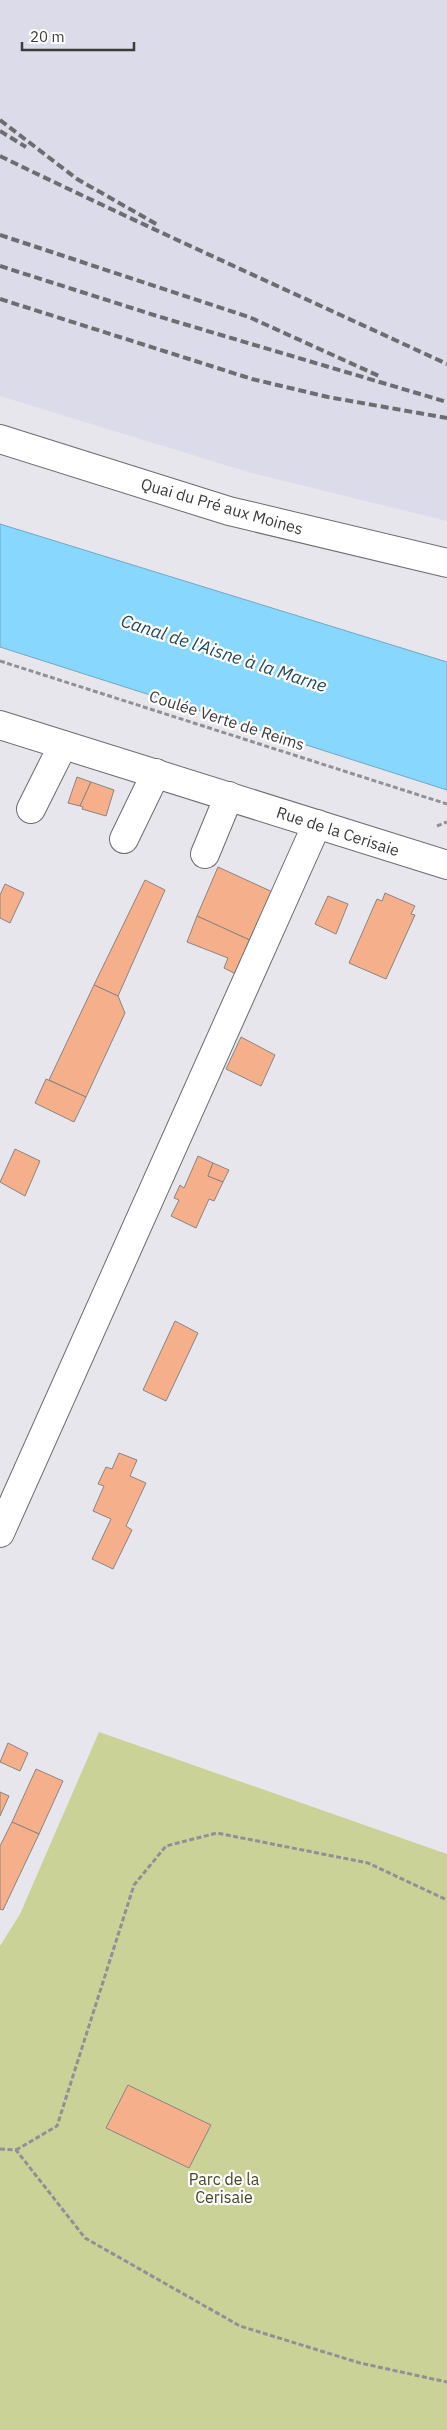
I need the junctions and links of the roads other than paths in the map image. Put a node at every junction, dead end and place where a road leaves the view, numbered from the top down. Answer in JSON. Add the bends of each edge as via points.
{"nodes":[{"id":1,"x":0,"y":439,"type":"edge"},
{"id":2,"x":447,"y":563,"type":"edge"},
{"id":3,"x":0,"y":724,"type":"edge"},
{"id":4,"x":64,"y":744,"type":"junction"},
{"id":5,"x":156,"y":773,"type":"junction"},
{"id":6,"x":228,"y":796,"type":"junction"},
{"id":7,"x":31,"y":809,"type":"dead end"},
{"id":8,"x":316,"y":824,"type":"junction"},
{"id":9,"x":124,"y":839,"type":"dead end"},
{"id":10,"x":205,"y":854,"type":"dead end"},
{"id":11,"x":447,"y":865,"type":"edge"},
{"id":12,"x":0,"y":1533,"type":"edge"}],
"edges":[{"from":1,"to":2,"type":"street","name":"Quai du Pré aux Moines","via":[[229,511]]},
{"from":3,"to":4,"type":"street","name":"Rue de la Cerisaie"},
{"from":4,"to":5,"type":"street","name":"Rue de la Cerisaie"},
{"from":4,"to":7,"type":"street"},
{"from":5,"to":6,"type":"street","name":"Rue de la Cerisaie"},
{"from":5,"to":9,"type":"street"},
{"from":6,"to":8,"type":"street","name":"Rue de la Cerisaie"},
{"from":6,"to":10,"type":"street"},
{"from":8,"to":11,"type":"street","name":"Rue de la Cerisaie"},
{"from":8,"to":12,"type":"street"}]}
